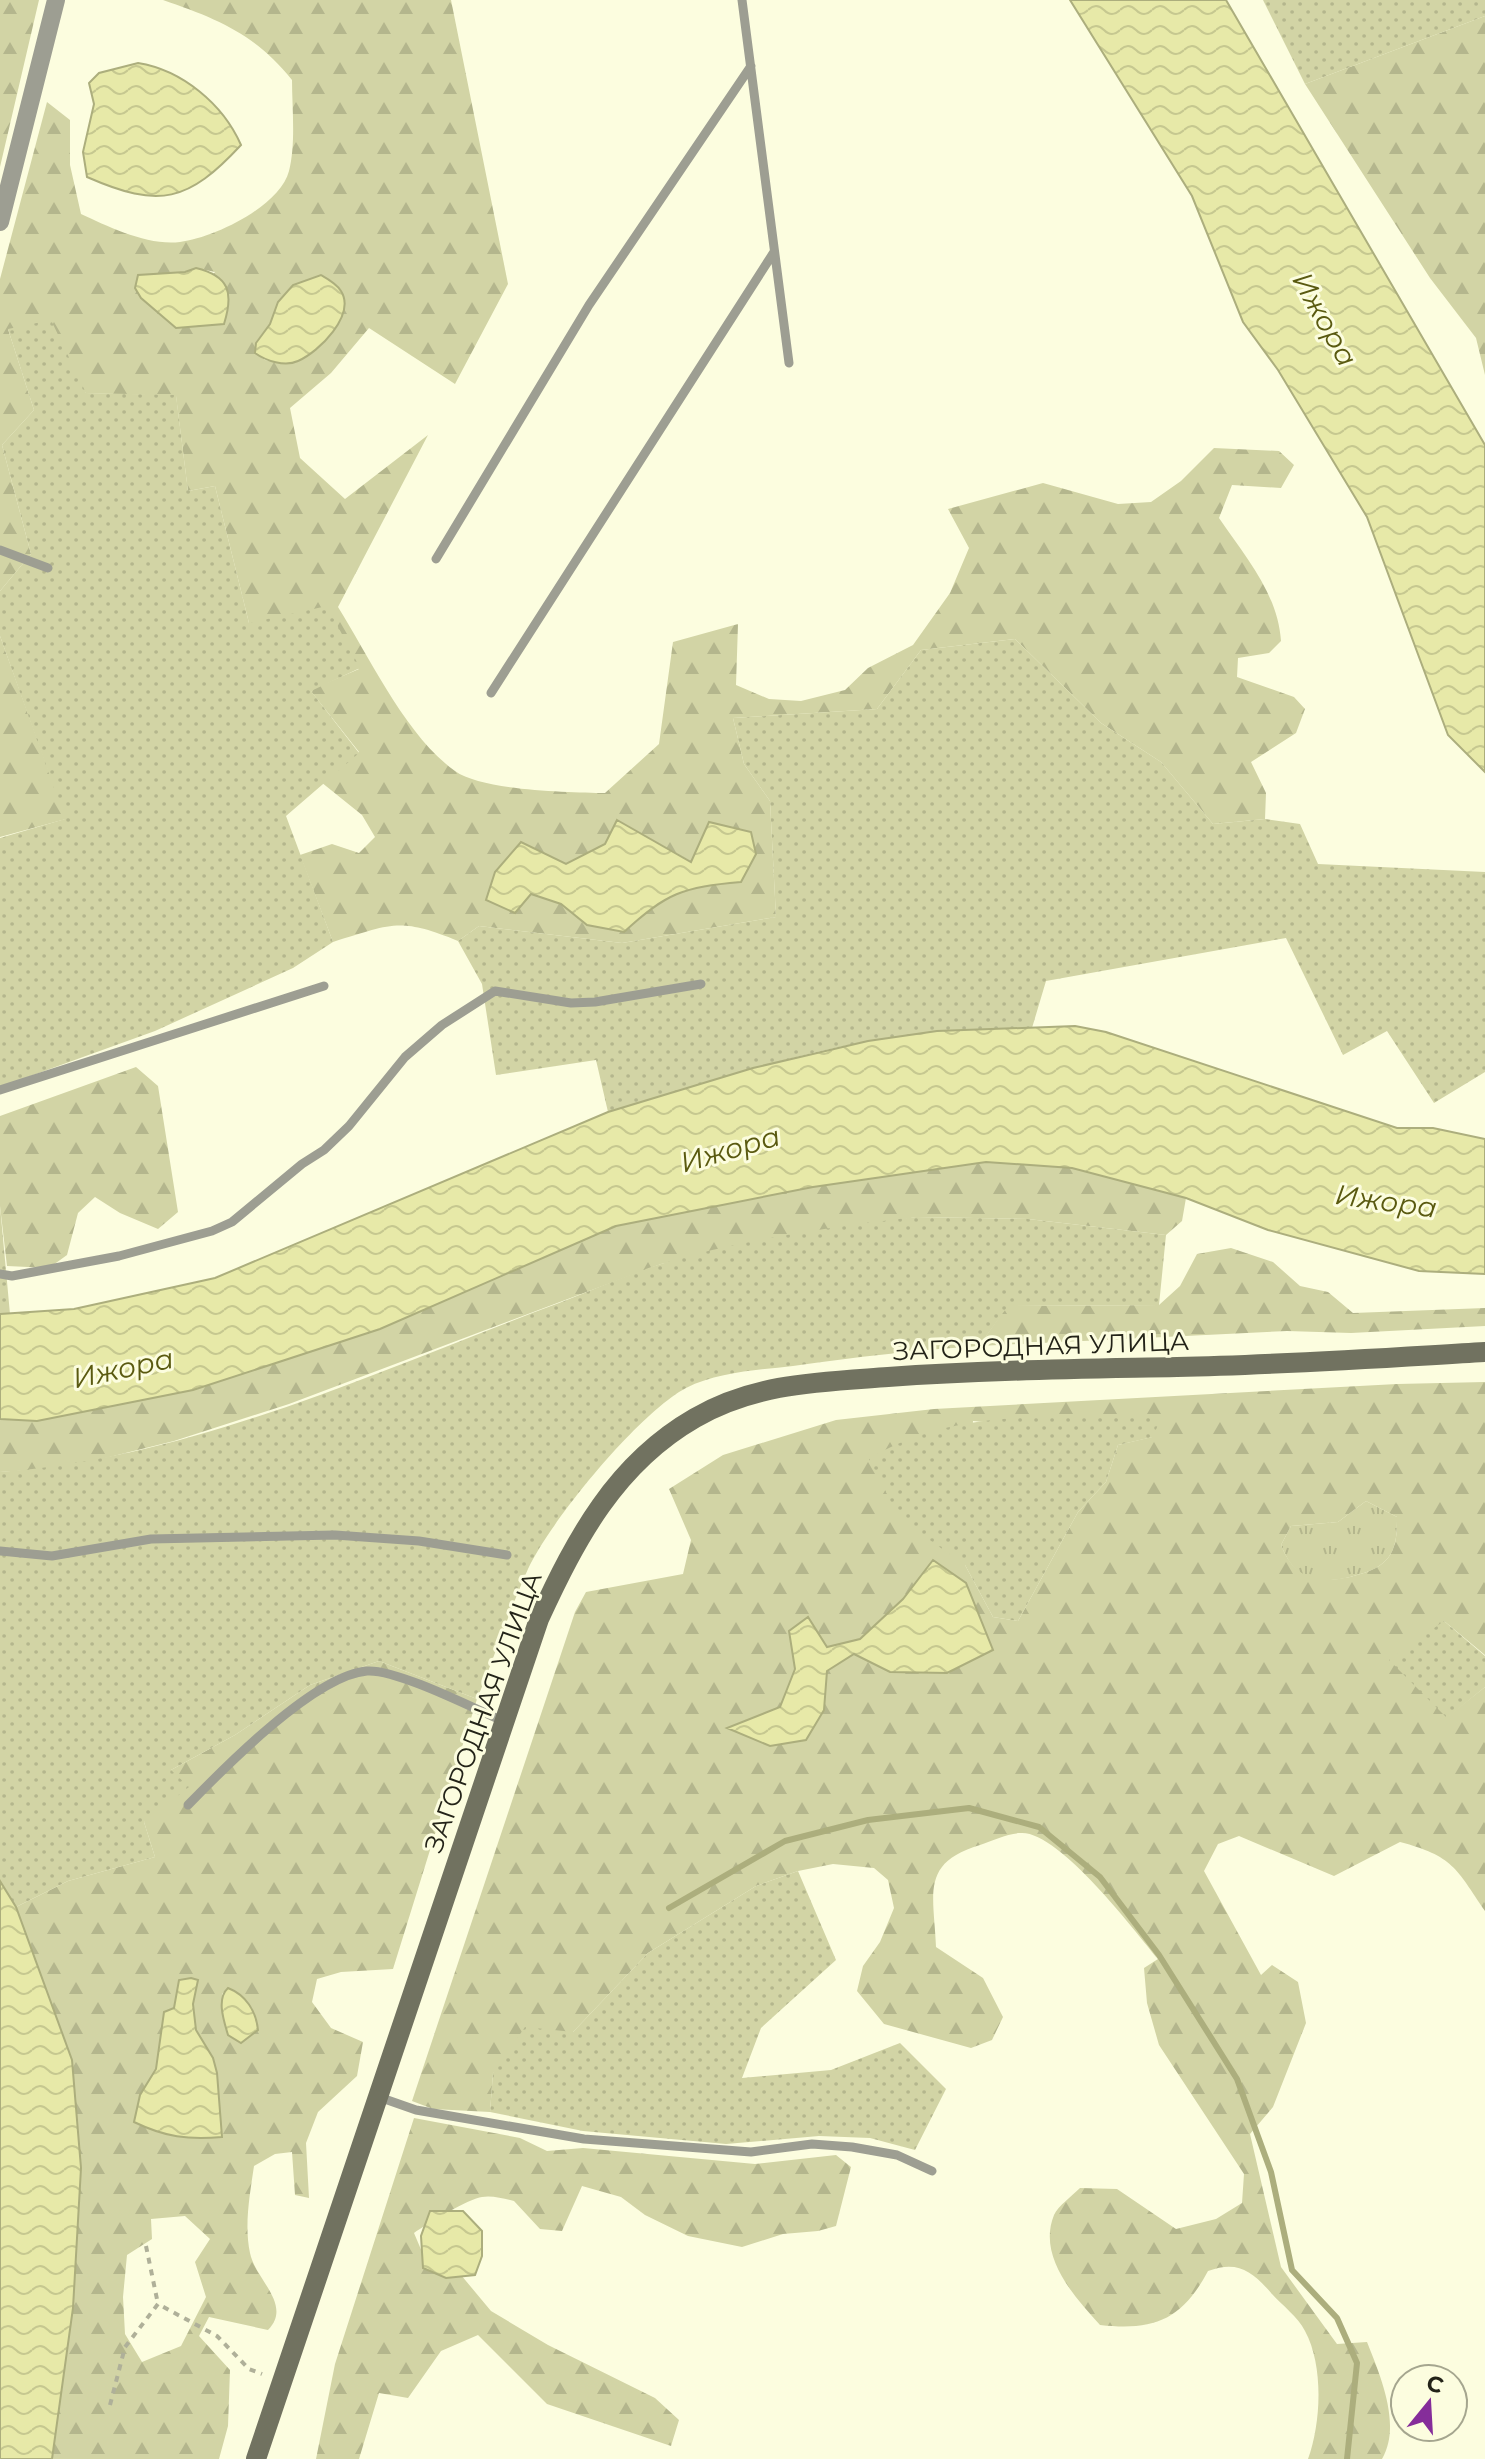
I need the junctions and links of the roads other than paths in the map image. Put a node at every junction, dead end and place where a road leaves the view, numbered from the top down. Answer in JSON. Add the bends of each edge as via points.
{"nodes":[{"id":1,"x":56,"y":0,"type":"edge"},
{"id":2,"x":742,"y":0,"type":"edge"},
{"id":3,"x":751,"y":66,"type":"junction"},
{"id":4,"x":0,"y":222,"type":"edge"},
{"id":5,"x":774,"y":252,"type":"junction"},
{"id":6,"x":789,"y":363,"type":"dead end"},
{"id":7,"x":0,"y":550,"type":"edge"},
{"id":8,"x":436,"y":559,"type":"dead end"},
{"id":9,"x":48,"y":568,"type":"dead end"},
{"id":10,"x":491,"y":693,"type":"dead end"},
{"id":11,"x":701,"y":984,"type":"dead end"},
{"id":12,"x":324,"y":986,"type":"dead end"},
{"id":13,"x":0,"y":1090,"type":"edge"},
{"id":14,"x":0,"y":1274,"type":"edge"},
{"id":15,"x":1485,"y":1352,"type":"edge"},
{"id":16,"x":0,"y":1551,"type":"edge"},
{"id":17,"x":507,"y":1555,"type":"dead end"},
{"id":18,"x":505,"y":1722,"type":"junction"},
{"id":19,"x":188,"y":1805,"type":"dead end"},
{"id":20,"x":376,"y":2096,"type":"junction"},
{"id":21,"x":932,"y":2171,"type":"dead end"},
{"id":22,"x":256,"y":2459,"type":"edge"}],
"edges":[{"from":1,"to":4,"type":"street"},
{"from":2,"to":3,"type":"lane"},
{"from":3,"to":5,"type":"lane"},
{"from":3,"to":8,"type":"lane","via":[[589,305]]},
{"from":5,"to":6,"type":"lane"},
{"from":5,"to":10,"type":"lane"},
{"from":7,"to":9,"type":"lane"},
{"from":11,"to":14,"type":"lane","via":[[583,1003],[495,991],[414,1049],[324,1150],[232,1222],[119,1256]]},
{"from":12,"to":13,"type":"lane"},
{"from":15,"to":18,"type":"main road","name":"ЗАГОРОДНАЯ УЛИЦА","via":[[1333,1363],[920,1375],[788,1385],[726,1401],[645,1453],[601,1501],[539,1619]]},
{"from":16,"to":17,"type":"lane","via":[[52,1556],[151,1539],[335,1535]]},
{"from":18,"to":19,"type":"lane","via":[[406,1681],[367,1671],[319,1692],[243,1749]]},
{"from":18,"to":20,"type":"main road","name":"ЗАГОРОДНАЯ УЛИЦА"},
{"from":20,"to":21,"type":"lane","via":[[416,2110],[584,2139],[751,2152],[838,2146],[897,2155]]},
{"from":20,"to":22,"type":"main road","name":"ЗАГОРОДНАЯ УЛИЦА"}]}
